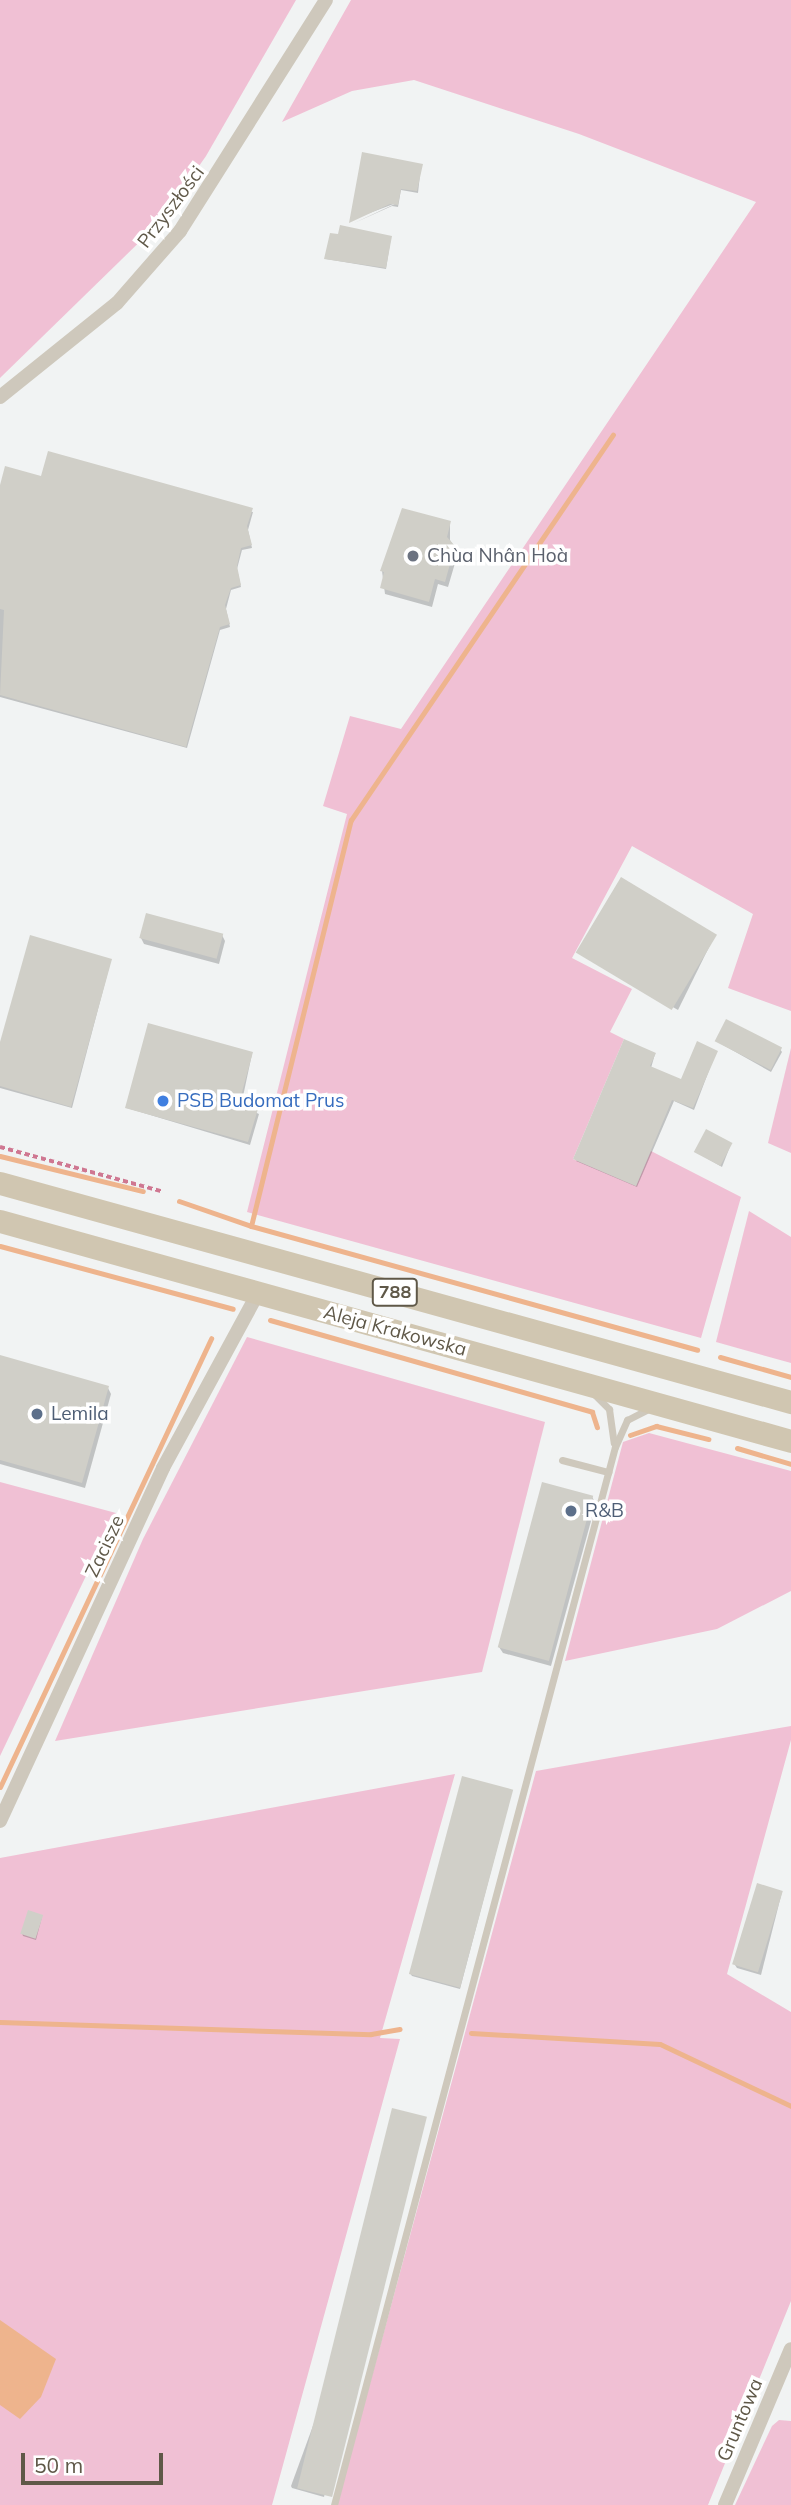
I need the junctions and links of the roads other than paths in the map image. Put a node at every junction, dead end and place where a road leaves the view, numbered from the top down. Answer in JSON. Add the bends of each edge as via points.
{"nodes":[{"id":1,"x":326,"y":0,"type":"edge"},
{"id":2,"x":0,"y":397,"type":"edge"},
{"id":3,"x":0,"y":1182,"type":"edge"},
{"id":4,"x":0,"y":1221,"type":"edge"},
{"id":5,"x":258,"y":1293,"type":"junction"},
{"id":6,"x":558,"y":1376,"type":"junction"},
{"id":7,"x":791,"y":1402,"type":"edge"},
{"id":8,"x":661,"y":1405,"type":"junction"},
{"id":9,"x":791,"y":1441,"type":"edge"},
{"id":10,"x":615,"y":1447,"type":"junction"},
{"id":11,"x":562,"y":1460,"type":"dead end"},
{"id":12,"x":608,"y":1472,"type":"junction"},
{"id":13,"x":0,"y":1821,"type":"edge"},
{"id":14,"x":791,"y":2349,"type":"edge"},
{"id":15,"x":334,"y":2505,"type":"edge"},
{"id":16,"x":725,"y":2505,"type":"edge"}],
"edges":[{"from":1,"to":2,"type":"street","name":"Przyszłości","via":[[180,231],[117,303]]},
{"from":3,"to":7,"type":"main road","name":"Aleja Krakowska","number":"788"},
{"from":4,"to":5,"type":"main road","name":"Aleja Krakowska","number":"788"},
{"from":5,"to":6,"type":"main road","name":"Aleja Krakowska","number":"788"},
{"from":5,"to":13,"type":"street","name":"Zacisze","via":[[163,1468]]},
{"from":6,"to":8,"type":"main road","name":"Aleja Krakowska","number":"788"},
{"from":6,"to":10,"type":"lane","via":[[599,1398],[609,1409]]},
{"from":8,"to":9,"type":"main road","name":"Aleja Krakowska","number":"788"},
{"from":8,"to":10,"type":"lane","via":[[627,1420]]},
{"from":10,"to":12,"type":"lane"},
{"from":11,"to":12,"type":"lane"},
{"from":12,"to":15,"type":"lane"},
{"from":14,"to":16,"type":"street","name":"Gruntowa"}]}
